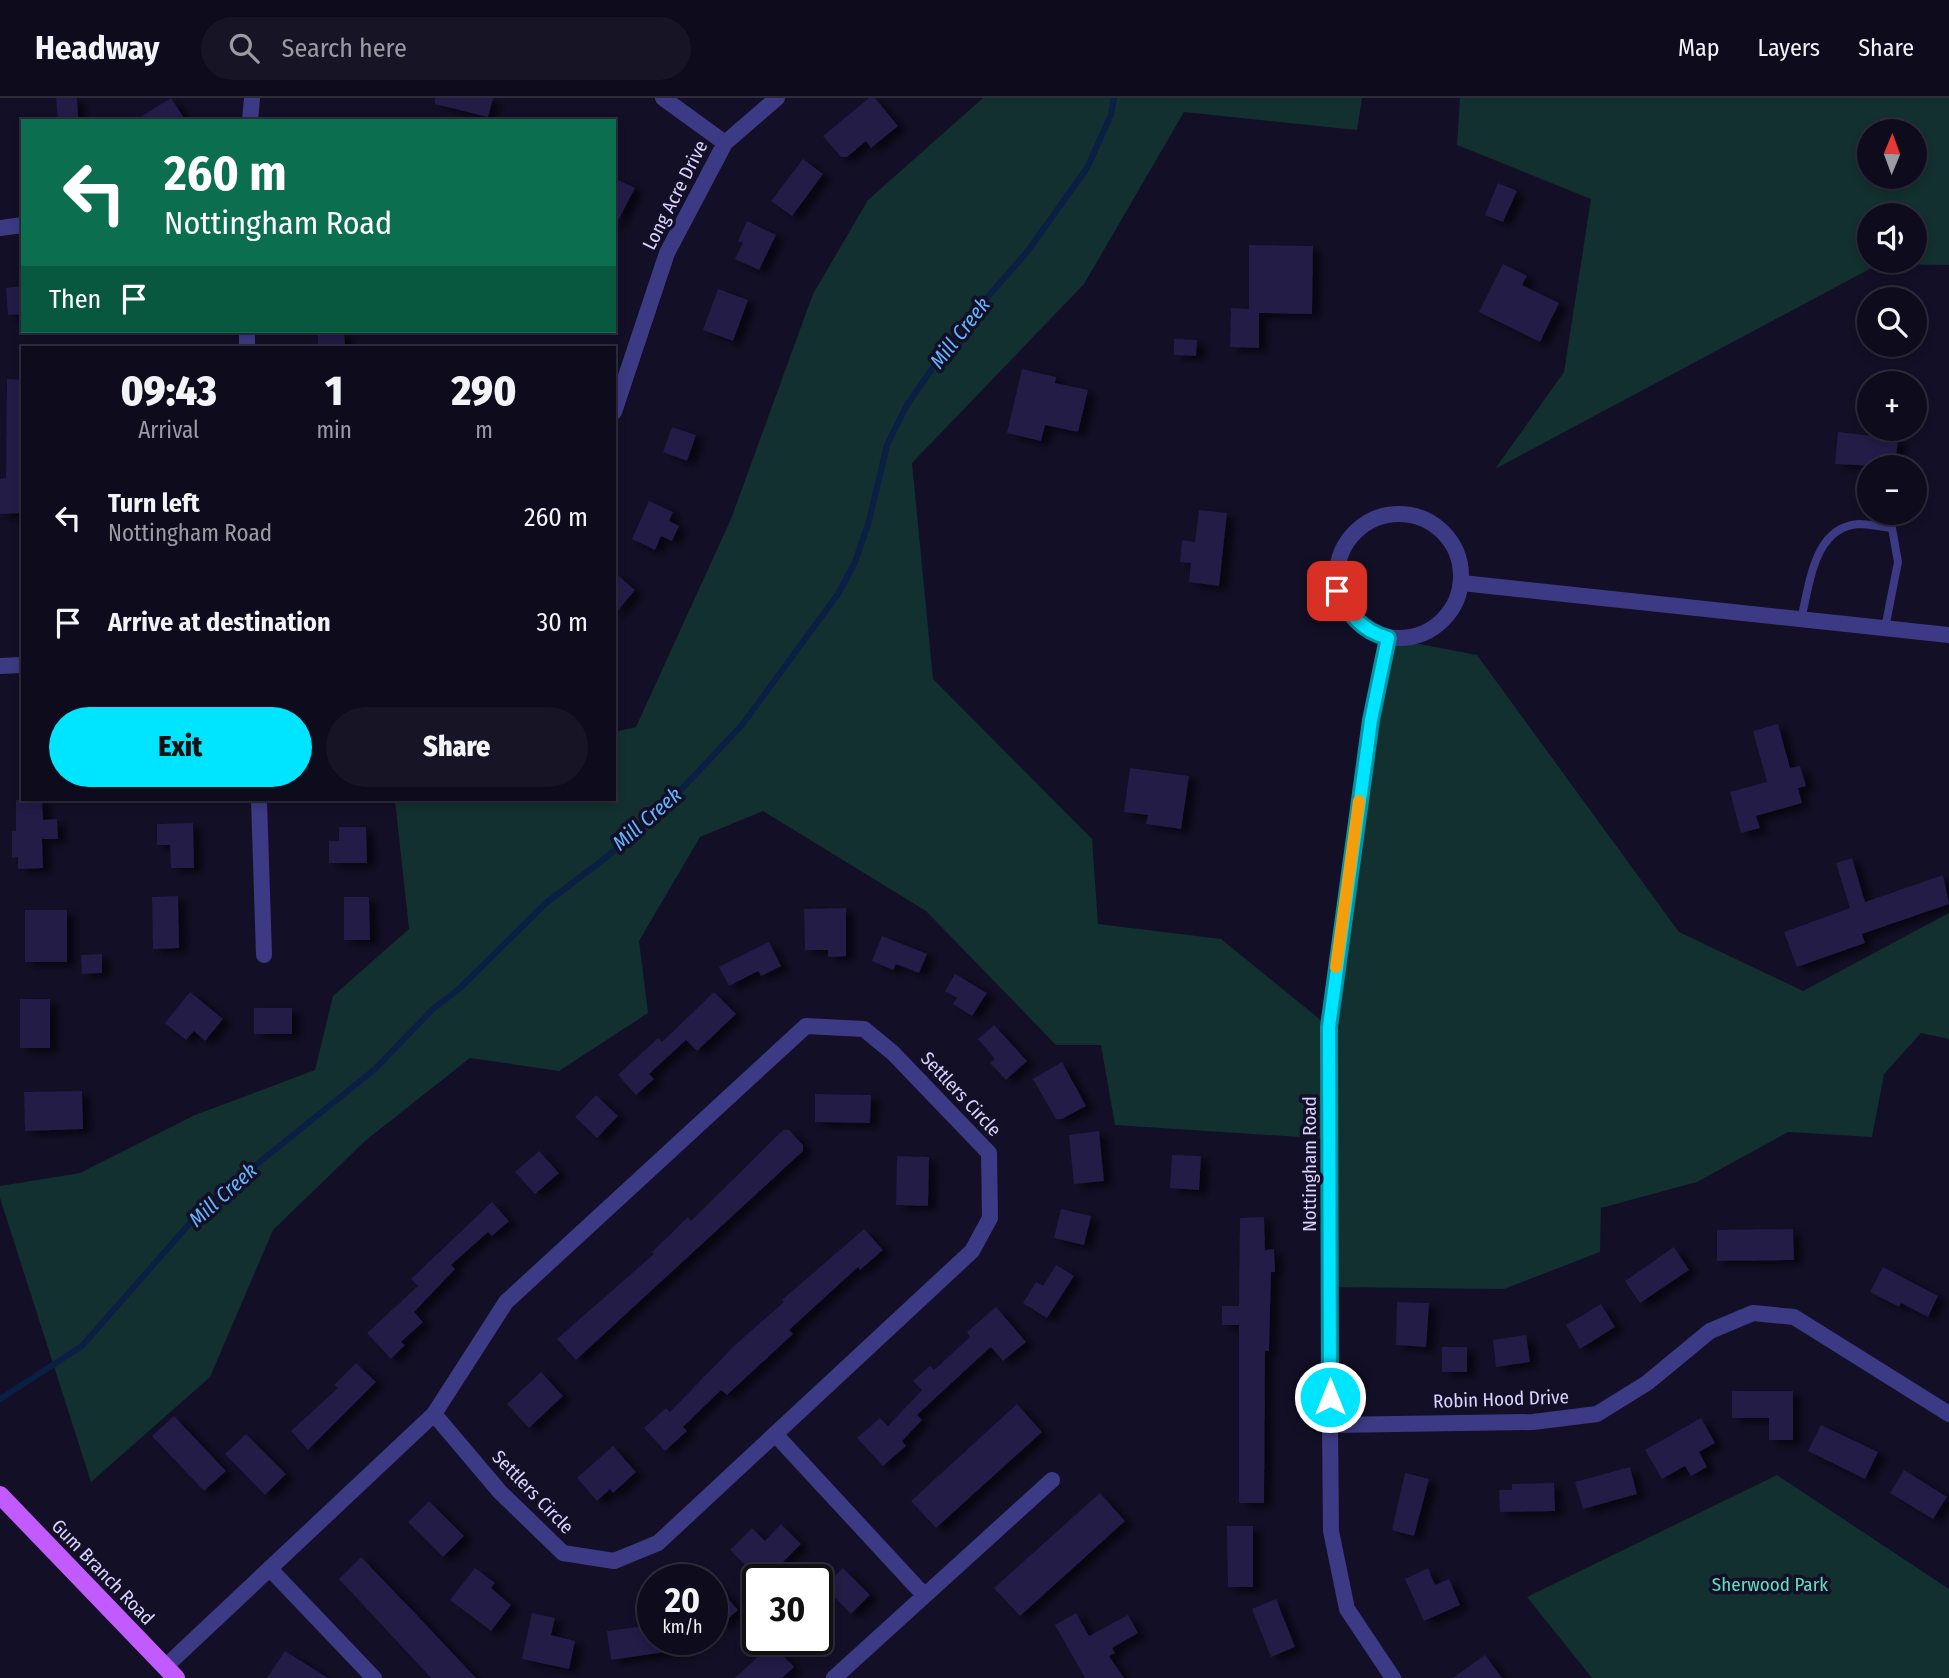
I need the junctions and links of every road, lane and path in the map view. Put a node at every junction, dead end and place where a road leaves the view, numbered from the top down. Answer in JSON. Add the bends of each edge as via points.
{"nodes":[{"id":1,"x":252,"y":98,"type":"edge"},
{"id":2,"x":663,"y":98,"type":"edge"},
{"id":3,"x":778,"y":98,"type":"edge"},
{"id":4,"x":250,"y":119,"type":"edge"},
{"id":5,"x":725,"y":143,"type":"junction"},
{"id":6,"x":21,"y":225,"type":"edge"},
{"id":7,"x":0,"y":228,"type":"edge"},
{"id":8,"x":616,"y":406,"type":"edge"},
{"id":9,"x":1462,"y":583,"type":"junction"},
{"id":10,"x":1801,"y":619,"type":"junction"},
{"id":11,"x":1885,"y":628,"type":"junction"},
{"id":12,"x":1949,"y":635,"type":"edge"},
{"id":13,"x":1388,"y":638,"type":"junction"},
{"id":14,"x":21,"y":665,"type":"edge"},
{"id":15,"x":0,"y":666,"type":"edge"},
{"id":16,"x":259,"y":801,"type":"edge"},
{"id":17,"x":264,"y":955,"type":"dead end"},
{"id":18,"x":434,"y":1414,"type":"junction"},
{"id":19,"x":1949,"y":1414,"type":"edge"},
{"id":20,"x":1330,"y":1425,"type":"junction"},
{"id":21,"x":775,"y":1434,"type":"junction"},
{"id":22,"x":1052,"y":1480,"type":"dead end"},
{"id":23,"x":0,"y":1495,"type":"edge"},
{"id":24,"x":270,"y":1569,"type":"junction"},
{"id":25,"x":923,"y":1594,"type":"junction"},
{"id":26,"x":171,"y":1672,"type":"edge"},
{"id":27,"x":374,"y":1678,"type":"edge"},
{"id":28,"x":834,"y":1678,"type":"edge"},
{"id":29,"x":1393,"y":1678,"type":"edge"}],
"edges":[{"from":1,"to":4,"type":"street"},
{"from":2,"to":5,"type":"street"},
{"from":3,"to":5,"type":"street","name":"Long Acre Drive"},
{"from":5,"to":8,"type":"street","name":"Long Acre Drive","via":[[667,253]]},
{"from":6,"to":7,"type":"street"},
{"from":9,"to":10,"type":"street"},
{"from":9,"to":13,"type":"street","via":[[1451,612],[1417,637]]},
{"from":9,"to":13,"type":"street","via":[[1458,554],[1446,534],[1420,516],[1385,514],[1357,528],[1338,558],[1337,591],[1355,622]]},
{"from":10,"to":11,"type":"street"},
{"from":10,"to":11,"type":"lane","via":[[1819,551],[1833,532],[1857,524],[1892,528],[1898,562]]},
{"from":11,"to":12,"type":"street"},
{"from":13,"to":20,"type":"street","name":"Nottingham Road","via":[[1369,734],[1329,1027]]},
{"from":14,"to":15,"type":"street"},
{"from":16,"to":17,"type":"street"},
{"from":18,"to":21,"type":"street","name":"Settlers Circle","via":[[500,1492],[564,1553],[614,1561],[658,1543]]},
{"from":18,"to":21,"type":"street","name":"Settlers Circle","via":[[506,1302],[806,1026],[864,1029],[893,1052],[989,1153],[990,1218],[972,1251]]},
{"from":18,"to":24,"type":"street","name":"Settlers Circle"},
{"from":19,"to":20,"type":"street","name":"Robin Hood Drive","via":[[1794,1317],[1753,1313],[1710,1331],[1647,1383],[1597,1415],[1533,1422]]},
{"from":20,"to":29,"type":"street","name":"Nottingham Road","via":[[1331,1531],[1347,1609]]},
{"from":21,"to":25,"type":"street"},
{"from":22,"to":25,"type":"street"},
{"from":23,"to":26,"type":"main road","name":"Gum Branch Road"},
{"from":24,"to":26,"type":"street","name":"Settlers Circle"},
{"from":24,"to":27,"type":"street"},
{"from":25,"to":28,"type":"street"}]}
